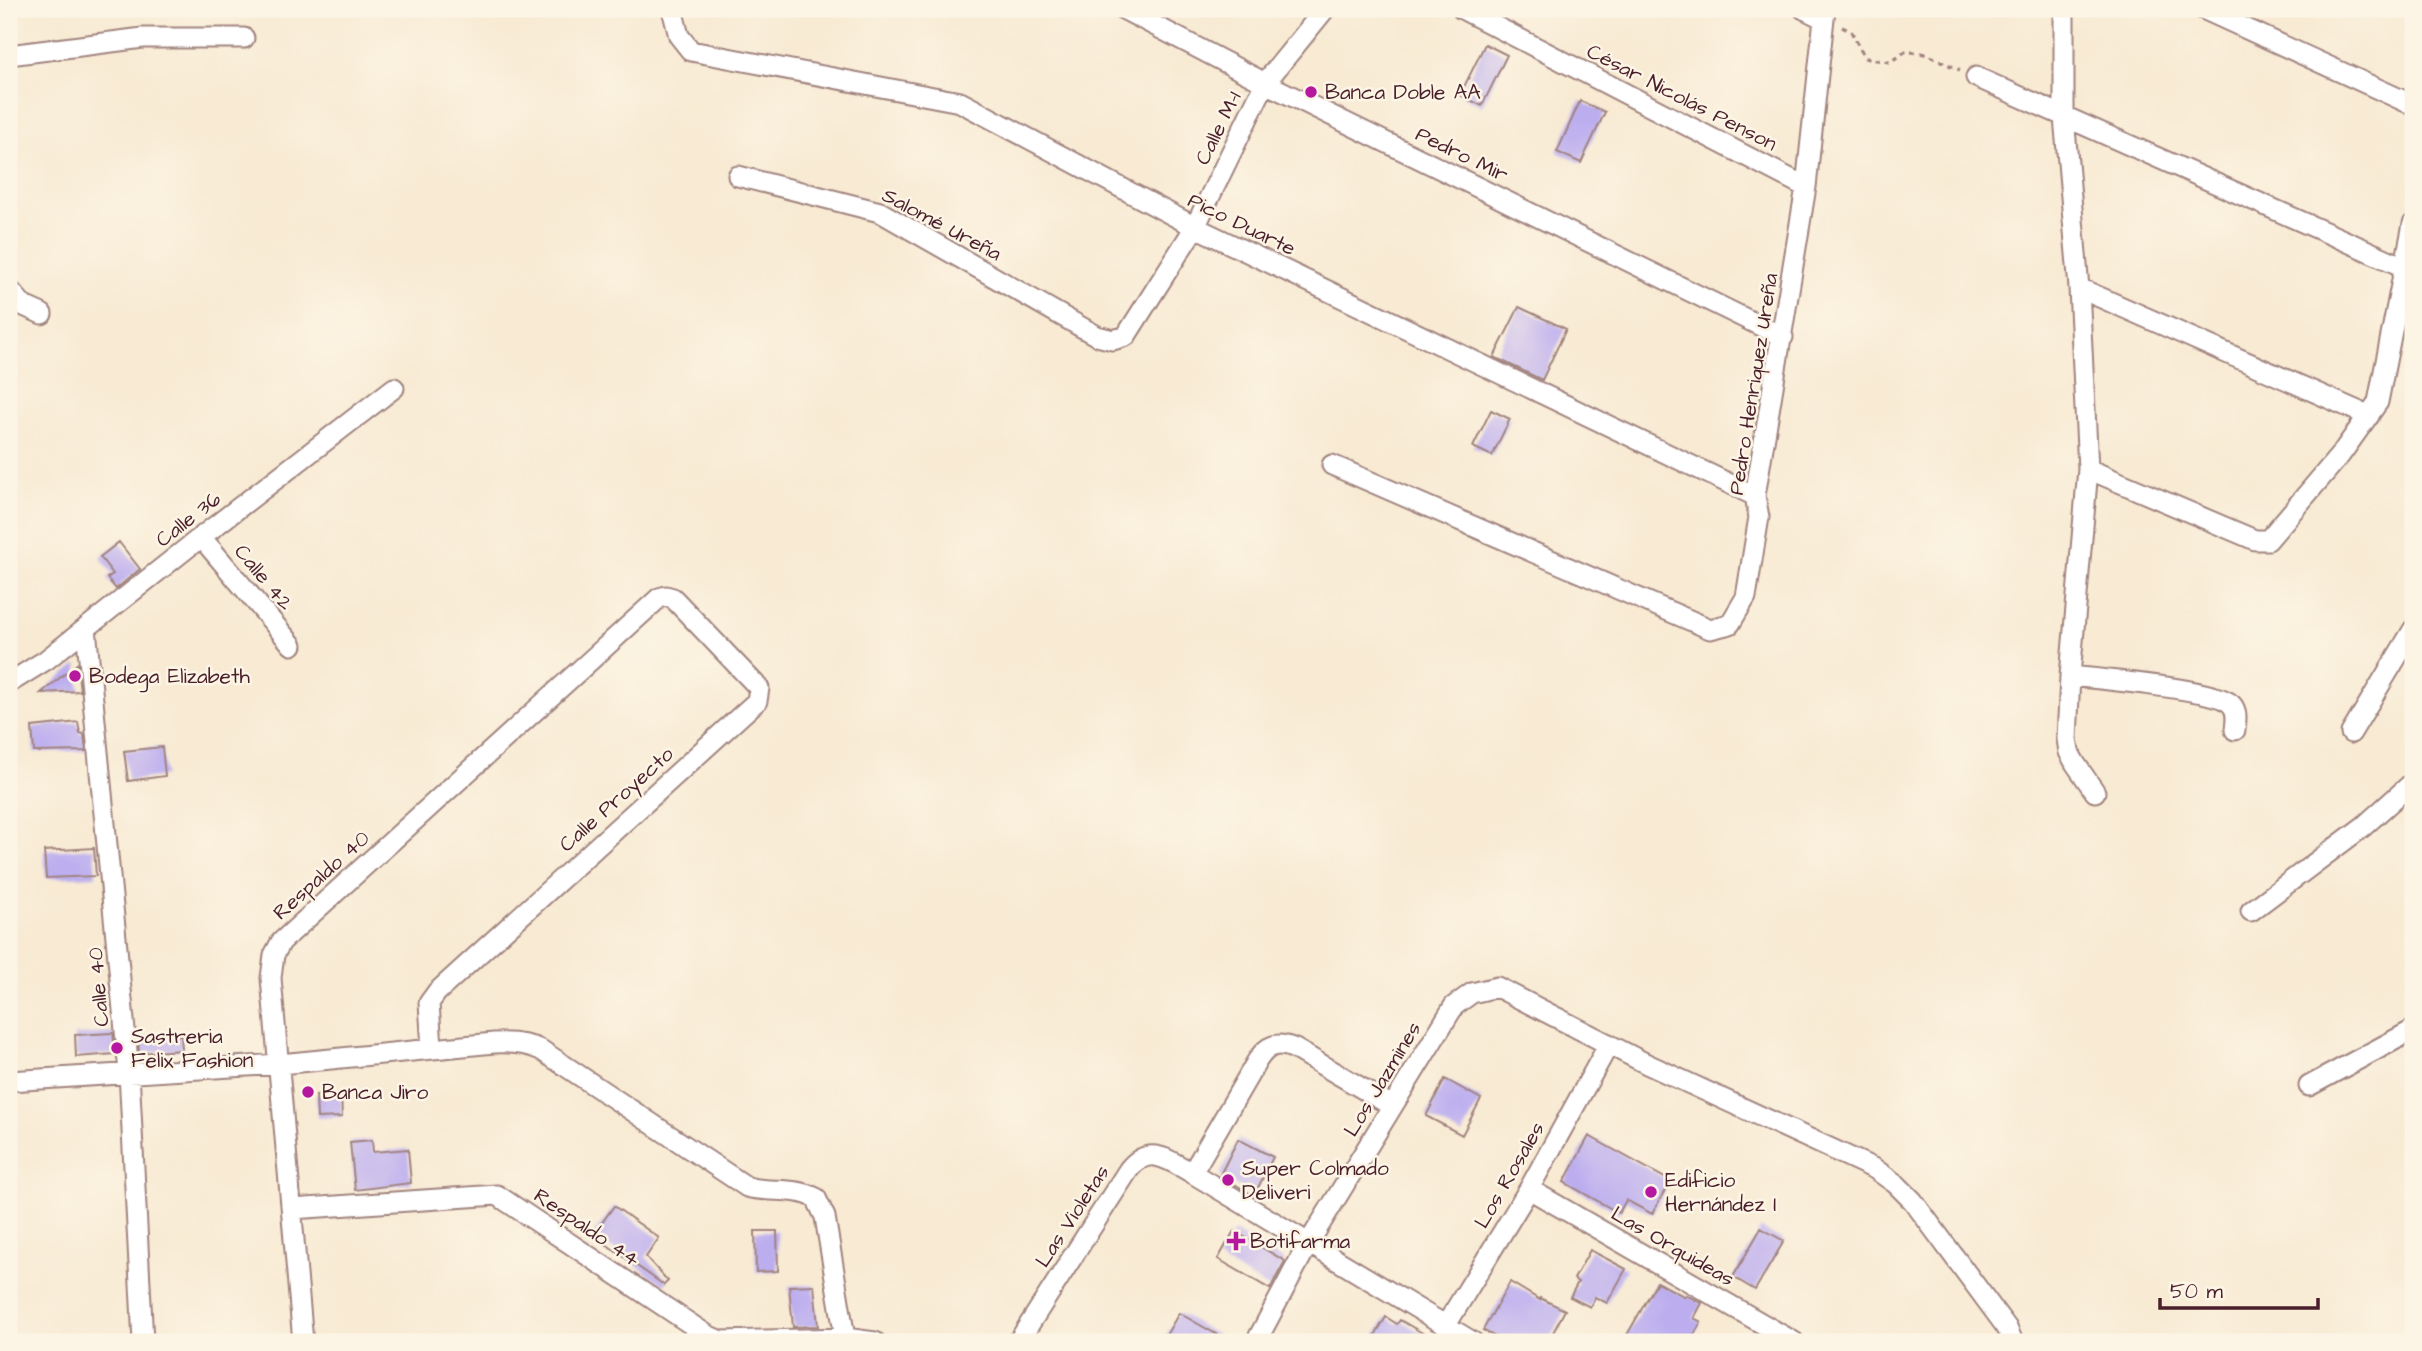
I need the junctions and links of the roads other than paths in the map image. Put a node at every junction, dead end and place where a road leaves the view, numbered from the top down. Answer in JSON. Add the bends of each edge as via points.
{"nodes":[{"id":1,"x":672,"y":9,"type":"edge"},
{"id":2,"x":1123,"y":9,"type":"edge"},
{"id":3,"x":1325,"y":9,"type":"edge"},
{"id":4,"x":1462,"y":9,"type":"edge"},
{"id":5,"x":1804,"y":9,"type":"edge"},
{"id":6,"x":2064,"y":9,"type":"edge"},
{"id":7,"x":2203,"y":9,"type":"edge"},
{"id":8,"x":1825,"y":14,"type":"edge"},
{"id":9,"x":244,"y":38,"type":"dead end"},
{"id":10,"x":9,"y":55,"type":"edge"},
{"id":11,"x":1976,"y":77,"type":"road end"},
{"id":12,"x":1265,"y":83,"type":"junction"},
{"id":13,"x":2413,"y":104,"type":"edge"},
{"id":14,"x":2064,"y":117,"type":"junction"},
{"id":15,"x":738,"y":176,"type":"dead end"},
{"id":16,"x":1806,"y":187,"type":"junction"},
{"id":17,"x":2413,"y":224,"type":"edge"},
{"id":18,"x":1195,"y":227,"type":"junction"},
{"id":19,"x":2403,"y":267,"type":"junction"},
{"id":20,"x":2078,"y":288,"type":"junction"},
{"id":21,"x":9,"y":289,"type":"edge"},
{"id":22,"x":42,"y":314,"type":"dead end"},
{"id":23,"x":1783,"y":337,"type":"junction"},
{"id":24,"x":1113,"y":340,"type":"joint"},
{"id":25,"x":394,"y":388,"type":"dead end"},
{"id":26,"x":2369,"y":416,"type":"junction"},
{"id":27,"x":1332,"y":465,"type":"dead end"},
{"id":28,"x":2088,"y":469,"type":"junction"},
{"id":29,"x":1755,"y":496,"type":"junction"},
{"id":30,"x":201,"y":537,"type":"junction"},
{"id":31,"x":659,"y":598,"type":"joint"},
{"id":32,"x":86,"y":628,"type":"junction"},
{"id":33,"x":2413,"y":630,"type":"edge"},
{"id":34,"x":292,"y":645,"type":"dead end"},
{"id":35,"x":2070,"y":676,"type":"junction"},
{"id":36,"x":9,"y":683,"type":"edge"},
{"id":37,"x":2235,"y":730,"type":"dead end"},
{"id":38,"x":2351,"y":733,"type":"dead end"},
{"id":39,"x":2413,"y":782,"type":"edge"},
{"id":40,"x":2095,"y":792,"type":"dead end"},
{"id":41,"x":2251,"y":911,"type":"dead end"},
{"id":42,"x":2413,"y":1030,"type":"edge"},
{"id":43,"x":1609,"y":1044,"type":"junction"},
{"id":44,"x":432,"y":1048,"type":"junction"},
{"id":45,"x":280,"y":1064,"type":"junction"},
{"id":46,"x":129,"y":1072,"type":"junction"},
{"id":47,"x":9,"y":1081,"type":"edge"},
{"id":48,"x":2309,"y":1086,"type":"dead end"},
{"id":49,"x":1392,"y":1106,"type":"junction"},
{"id":50,"x":1192,"y":1173,"type":"junction"},
{"id":51,"x":1529,"y":1189,"type":"junction"},
{"id":52,"x":292,"y":1209,"type":"junction"},
{"id":53,"x":1308,"y":1244,"type":"junction"},
{"id":54,"x":1446,"y":1325,"type":"junction"},
{"id":55,"x":845,"y":1338,"type":"junction"},
{"id":56,"x":143,"y":1342,"type":"edge"},
{"id":57,"x":303,"y":1342,"type":"edge"},
{"id":58,"x":875,"y":1342,"type":"edge"},
{"id":59,"x":1018,"y":1342,"type":"edge"},
{"id":60,"x":1256,"y":1342,"type":"edge"},
{"id":61,"x":1474,"y":1342,"type":"edge"},
{"id":62,"x":1794,"y":1342,"type":"edge"},
{"id":63,"x":2013,"y":1342,"type":"edge"}],
"edges":[{"from":1,"to":18,"type":"street","name":"Pico Duarte","via":[[679,36],[691,51],[960,102]]},
{"from":2,"to":12,"type":"street","name":"Pedro Mir"},
{"from":3,"to":12,"type":"street","name":"Calle M-1"},
{"from":4,"to":16,"type":"street","name":"César Nicolás Penson"},
{"from":5,"to":8,"type":"street"},
{"from":6,"to":14,"type":"street"},
{"from":7,"to":13,"type":"street"},
{"from":8,"to":16,"type":"street","name":"Pedro Henriquez Ureña"},
{"from":9,"to":10,"type":"street","via":[[144,38]]},
{"from":11,"to":14,"type":"street"},
{"from":12,"to":18,"type":"street","name":"Calle M-1"},
{"from":12,"to":23,"type":"street","name":"Pedro Mir"},
{"from":14,"to":19,"type":"street"},
{"from":14,"to":20,"type":"street"},
{"from":15,"to":24,"type":"street","name":"Salomé Ureña","via":[[880,212],[1097,336]]},
{"from":16,"to":23,"type":"street","name":"Pedro Henriquez Ureña"},
{"from":17,"to":19,"type":"street"},
{"from":18,"to":24,"type":"street","name":"Calle M-1","via":[[1126,336]]},
{"from":18,"to":29,"type":"street","name":"Pico Duarte"},
{"from":19,"to":26,"type":"street","via":[[2378,402]]},
{"from":20,"to":26,"type":"street"},
{"from":20,"to":28,"type":"street"},
{"from":21,"to":22,"type":"street","via":[[24,306]]},
{"from":23,"to":29,"type":"street","name":"Pedro Henriquez Ureña"},
{"from":25,"to":30,"type":"street","name":"Calle 36"},
{"from":26,"to":28,"type":"street","via":[[2268,540],[2255,540]]},
{"from":27,"to":29,"type":"street","name":"Pedro Henriquez Ureña","via":[[1710,629],[1730,624],[1746,597],[1759,517]]},
{"from":28,"to":35,"type":"street"},
{"from":30,"to":32,"type":"street","name":"Calle 36"},
{"from":30,"to":34,"type":"street","name":"Calle 42"},
{"from":31,"to":44,"type":"street","name":"Calle Proyecto","via":[[673,598],[759,688],[757,701],[437,992],[429,1003]]},
{"from":31,"to":45,"type":"street","name":"Respaldo 40","via":[[281,942],[271,978]]},
{"from":32,"to":36,"type":"street","name":"Calle 36"},
{"from":32,"to":46,"type":"street","name":"Calle 40"},
{"from":33,"to":38,"type":"street"},
{"from":35,"to":37,"type":"street","via":[[2224,699],[2233,705]]},
{"from":35,"to":40,"type":"street","via":[[2069,751]]},
{"from":39,"to":41,"type":"street"},
{"from":42,"to":48,"type":"street"},
{"from":43,"to":49,"type":"street","name":"Los Jazmines","via":[[1497,987],[1472,993],[1454,1006]]},
{"from":43,"to":51,"type":"street","name":"Los Rosales"},
{"from":43,"to":63,"type":"street","via":[[1875,1169],[1896,1184],[1913,1201]]},
{"from":44,"to":45,"type":"street"},
{"from":44,"to":55,"type":"street","via":[[516,1042],[541,1050],[747,1187],[816,1198],[824,1216]]},
{"from":45,"to":46,"type":"street"},
{"from":45,"to":52,"type":"street","name":"Respaldo 40"},
{"from":46,"to":47,"type":"street"},
{"from":46,"to":56,"type":"street","name":"Calle 40"},
{"from":49,"to":50,"type":"street","via":[[1295,1049],[1274,1044],[1257,1061]]},
{"from":49,"to":53,"type":"street","name":"Los Jazmines"},
{"from":50,"to":53,"type":"street","name":"Las Violetas"},
{"from":50,"to":59,"type":"street","name":"Las Violetas","via":[[1167,1159],[1138,1158]]},
{"from":51,"to":54,"type":"street","name":"Los Rosales"},
{"from":51,"to":62,"type":"street","name":"Las Orquideas"},
{"from":52,"to":55,"type":"street","name":"Respaldo 44","via":[[497,1195],[720,1341]]},
{"from":52,"to":57,"type":"street","name":"Respaldo 40"},
{"from":53,"to":54,"type":"street","name":"Las Violetas"},
{"from":53,"to":60,"type":"street","name":"Los Jazmines"},
{"from":54,"to":61,"type":"street","name":"Las Violetas"},
{"from":55,"to":58,"type":"street"}]}
